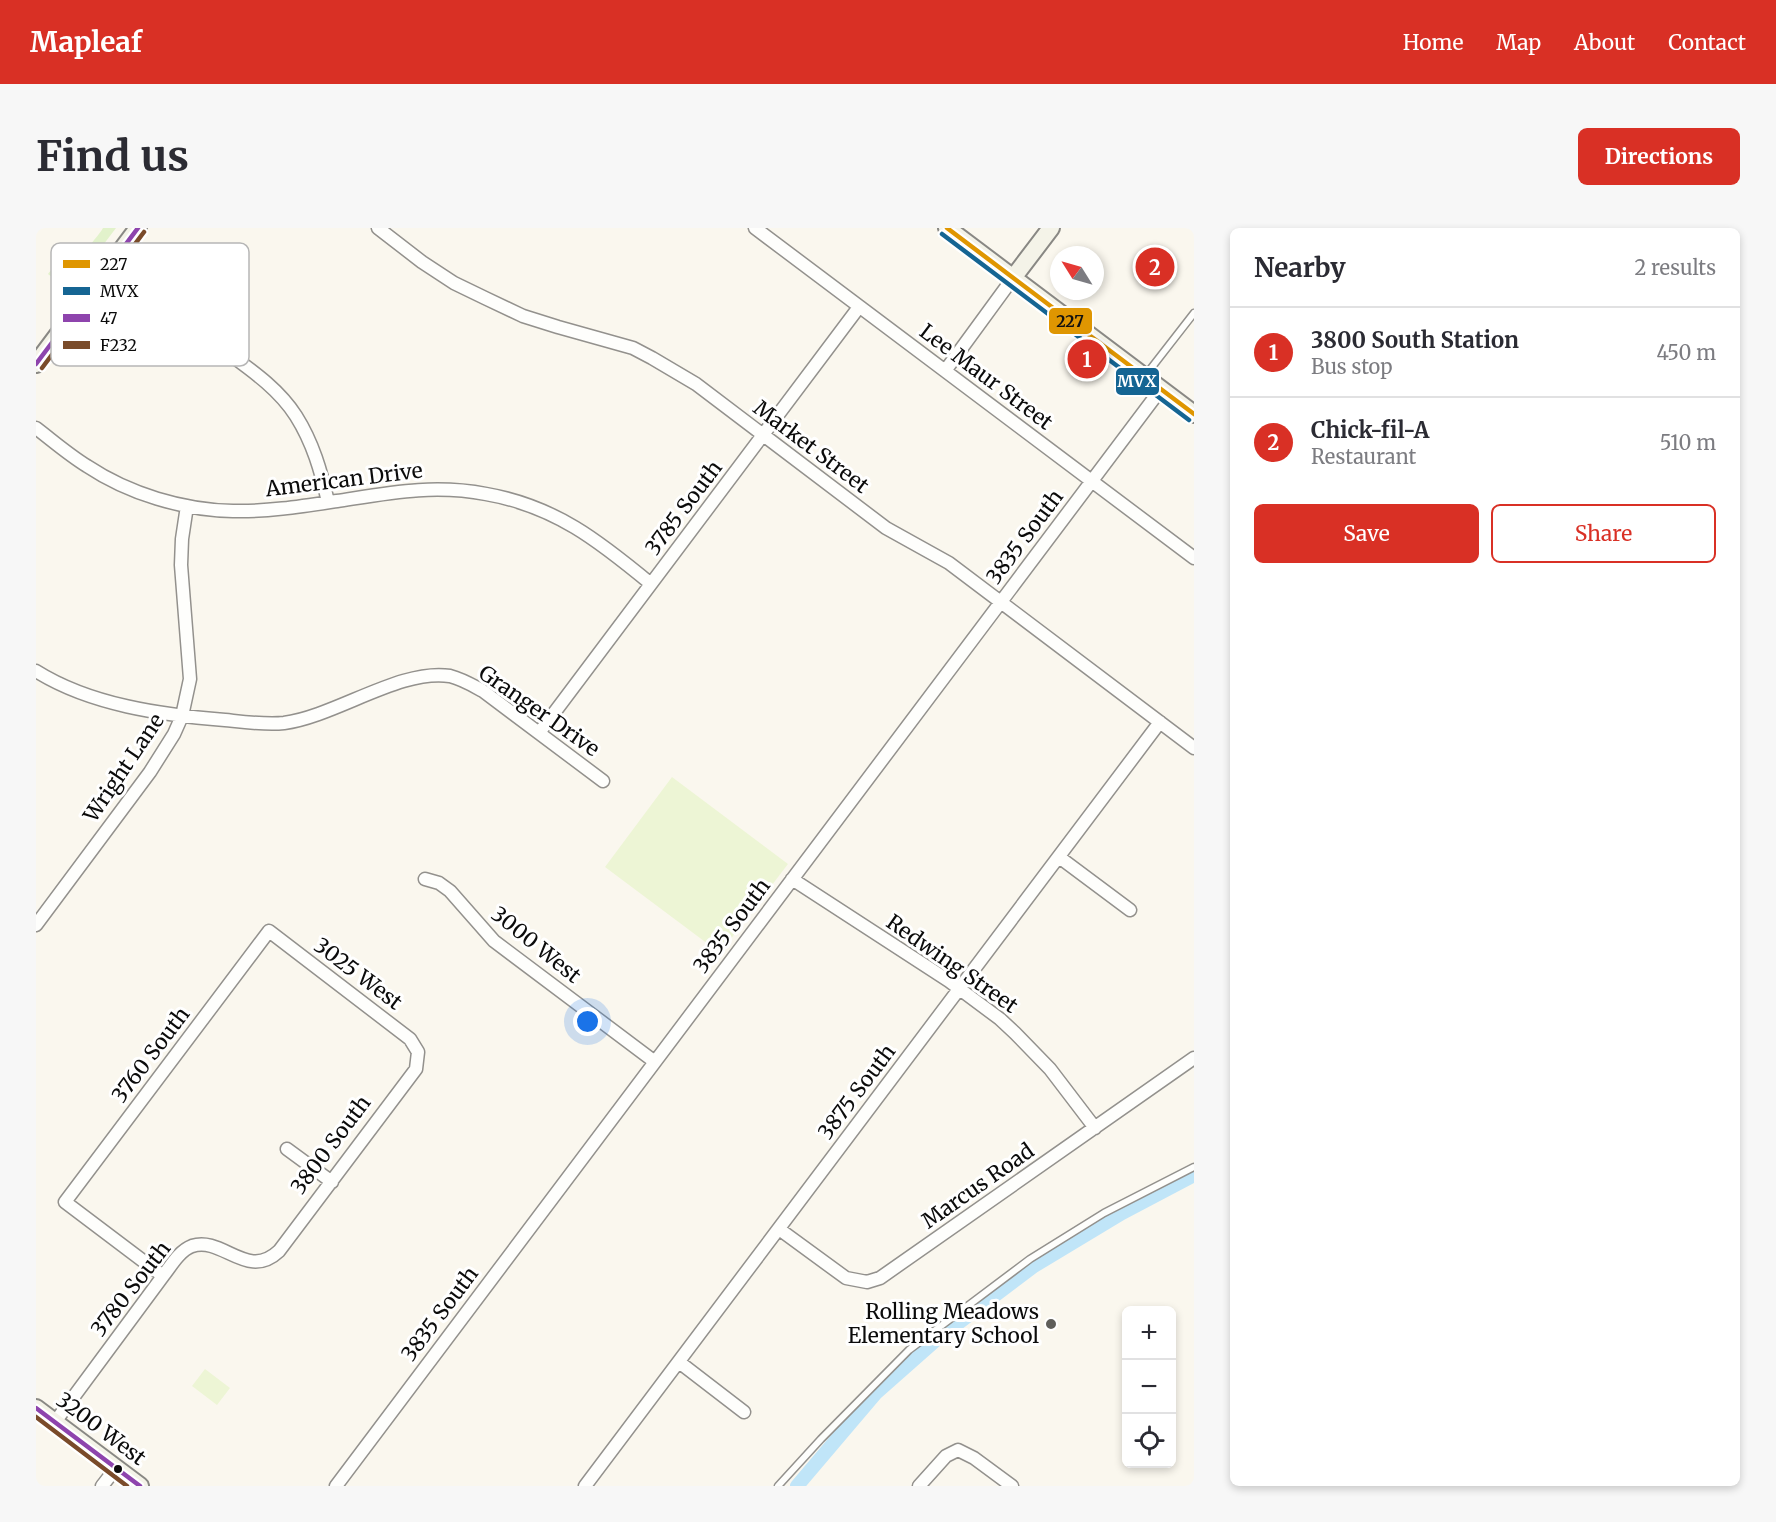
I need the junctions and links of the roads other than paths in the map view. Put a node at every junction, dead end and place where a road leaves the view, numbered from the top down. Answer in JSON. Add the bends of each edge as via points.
{"nodes":[{"id":1,"x":138,"y":228,"type":"edge"},
{"id":2,"x":378,"y":228,"type":"edge"},
{"id":3,"x":755,"y":228,"type":"edge"},
{"id":4,"x":947,"y":228,"type":"edge"},
{"id":5,"x":1051,"y":228,"type":"edge"},
{"id":6,"x":127,"y":243,"type":"edge"},
{"id":7,"x":1013,"y":278,"type":"junction"},
{"id":8,"x":859,"y":307,"type":"junction"},
{"id":9,"x":1194,"y":313,"type":"edge"},
{"id":10,"x":51,"y":344,"type":"edge"},
{"id":11,"x":36,"y":364,"type":"edge"},
{"id":12,"x":245,"y":366,"type":"edge"},
{"id":13,"x":945,"y":371,"type":"junction"},
{"id":14,"x":1144,"y":377,"type":"junction"},
{"id":15,"x":1161,"y":389,"type":"junction"},
{"id":16,"x":1194,"y":414,"type":"edge"},
{"id":17,"x":36,"y":429,"type":"edge"},
{"id":18,"x":763,"y":435,"type":"junction"},
{"id":19,"x":1091,"y":481,"type":"junction"},
{"id":20,"x":328,"y":502,"type":"junction"},
{"id":21,"x":187,"y":506,"type":"junction"},
{"id":22,"x":1194,"y":558,"type":"edge"},
{"id":23,"x":651,"y":584,"type":"junction"},
{"id":24,"x":1001,"y":602,"type":"junction"},
{"id":25,"x":36,"y":671,"type":"edge"},
{"id":26,"x":182,"y":716,"type":"junction"},
{"id":27,"x":1160,"y":722,"type":"junction"},
{"id":28,"x":539,"y":733,"type":"junction"},
{"id":29,"x":1194,"y":748,"type":"edge"},
{"id":30,"x":603,"y":781,"type":"dead end"},
{"id":31,"x":1059,"y":857,"type":"junction"},
{"id":32,"x":425,"y":879,"type":"dead end"},
{"id":33,"x":792,"y":879,"type":"junction"},
{"id":34,"x":1130,"y":910,"type":"dead end"},
{"id":35,"x":36,"y":926,"type":"edge"},
{"id":36,"x":269,"y":931,"type":"joint"},
{"id":37,"x":960,"y":989,"type":"junction"},
{"id":38,"x":418,"y":1052,"type":"joint"},
{"id":39,"x":1194,"y":1058,"type":"edge"},
{"id":40,"x":655,"y":1062,"type":"junction"},
{"id":41,"x":1095,"y":1128,"type":"junction"},
{"id":42,"x":287,"y":1149,"type":"dead end"},
{"id":43,"x":1194,"y":1167,"type":"edge"},
{"id":44,"x":332,"y":1182,"type":"junction"},
{"id":45,"x":779,"y":1229,"type":"junction"},
{"id":46,"x":269,"y":1259,"type":"joint"},
{"id":47,"x":163,"y":1276,"type":"junction"},
{"id":48,"x":678,"y":1362,"type":"junction"},
{"id":49,"x":36,"y":1408,"type":"edge"},
{"id":50,"x":744,"y":1412,"type":"dead end"},
{"id":51,"x":55,"y":1422,"type":"junction"},
{"id":52,"x":116,"y":1468,"type":"junction"},
{"id":53,"x":102,"y":1486,"type":"edge"},
{"id":54,"x":140,"y":1486,"type":"edge"},
{"id":55,"x":336,"y":1486,"type":"edge"},
{"id":56,"x":585,"y":1486,"type":"edge"},
{"id":57,"x":778,"y":1486,"type":"edge"},
{"id":58,"x":919,"y":1486,"type":"edge"},
{"id":59,"x":1012,"y":1486,"type":"edge"}],
"edges":[{"from":1,"to":6,"type":"street"},
{"from":2,"to":18,"type":"street","name":"Market Street","via":[[422,262],[484,298],[523,316],[633,348],[652,358],[696,384]]},
{"from":3,"to":8,"type":"street","name":"Lee Maur Street"},
{"from":4,"to":7,"type":"street"},
{"from":5,"to":7,"type":"street"},
{"from":7,"to":13,"type":"street"},
{"from":7,"to":14,"type":"street"},
{"from":8,"to":13,"type":"street","name":"Lee Maur Street"},
{"from":8,"to":18,"type":"street","name":"3785 South"},
{"from":9,"to":14,"type":"lane"},
{"from":10,"to":11,"type":"street"},
{"from":12,"to":20,"type":"street","via":[[285,401],[295,415],[314,450]]},
{"from":13,"to":19,"type":"street","name":"Lee Maur Street"},
{"from":14,"to":15,"type":"street"},
{"from":15,"to":16,"type":"street"},
{"from":15,"to":19,"type":"street","name":"3835 South"},
{"from":17,"to":21,"type":"street","name":"American Drive","via":[[110,479]]},
{"from":18,"to":23,"type":"street","name":"3785 South"},
{"from":18,"to":24,"type":"street","name":"Market Street","via":[[886,528],[949,563]]},
{"from":19,"to":22,"type":"street","name":"Lee Maur Street"},
{"from":19,"to":24,"type":"street","name":"3835 South"},
{"from":20,"to":21,"type":"street","name":"American Drive","via":[[255,511]]},
{"from":20,"to":23,"type":"street","name":"American Drive","via":[[436,488],[515,501],[583,531]]},
{"from":21,"to":26,"type":"street","name":"Wright Lane","via":[[181,573],[190,679]]},
{"from":23,"to":28,"type":"street","name":"3785 South"},
{"from":24,"to":27,"type":"street","name":"Market Street"},
{"from":24,"to":33,"type":"street","name":"3835 South"},
{"from":25,"to":26,"type":"street","name":"Granger Drive","via":[[88,696]]},
{"from":26,"to":28,"type":"street","name":"Granger Drive","via":[[283,723],[432,675],[468,682]]},
{"from":26,"to":35,"type":"street","name":"Wright Lane","via":[[150,772]]},
{"from":27,"to":29,"type":"street","name":"Market Street"},
{"from":27,"to":31,"type":"street","name":"3875 South"},
{"from":28,"to":30,"type":"street","name":"Granger Drive"},
{"from":31,"to":34,"type":"street"},
{"from":31,"to":37,"type":"street","name":"3875 South"},
{"from":32,"to":40,"type":"street","name":"3000 West","via":[[450,891],[494,941]]},
{"from":33,"to":37,"type":"street","name":"Redwing Street"},
{"from":33,"to":40,"type":"street","name":"3835 South"},
{"from":36,"to":38,"type":"street","name":"3025 West","via":[[405,1034]]},
{"from":36,"to":47,"type":"street","name":"3760 South","via":[[65,1202]]},
{"from":37,"to":41,"type":"street","name":"Redwing Street","via":[[1031,1049]]},
{"from":37,"to":45,"type":"street","name":"3875 South"},
{"from":38,"to":44,"type":"street","name":"3800 South","via":[[413,1074]]},
{"from":39,"to":41,"type":"street","name":"Marcus Road"},
{"from":40,"to":55,"type":"street","name":"3835 South"},
{"from":41,"to":45,"type":"street","name":"Marcus Road","via":[[874,1280],[859,1281],[841,1275]]},
{"from":42,"to":44,"type":"street"},
{"from":43,"to":57,"type":"lane","via":[[1104,1213],[1030,1259],[909,1350]]},
{"from":44,"to":46,"type":"street","name":"3800 South","via":[[283,1247]]},
{"from":45,"to":48,"type":"street","name":"3875 South"},
{"from":46,"to":47,"type":"street","name":"3780 South","via":[[251,1262],[216,1248],[192,1246]]},
{"from":47,"to":51,"type":"street","name":"3780 South"},
{"from":48,"to":50,"type":"street"},
{"from":48,"to":56,"type":"street","name":"3875 South"},
{"from":49,"to":51,"type":"street","name":"3200 West"},
{"from":51,"to":52,"type":"street","name":"3200 West"},
{"from":52,"to":53,"type":"street"},
{"from":52,"to":54,"type":"street","name":"3200 West"},
{"from":58,"to":59,"type":"street","via":[[946,1456],[958,1450]]}]}
